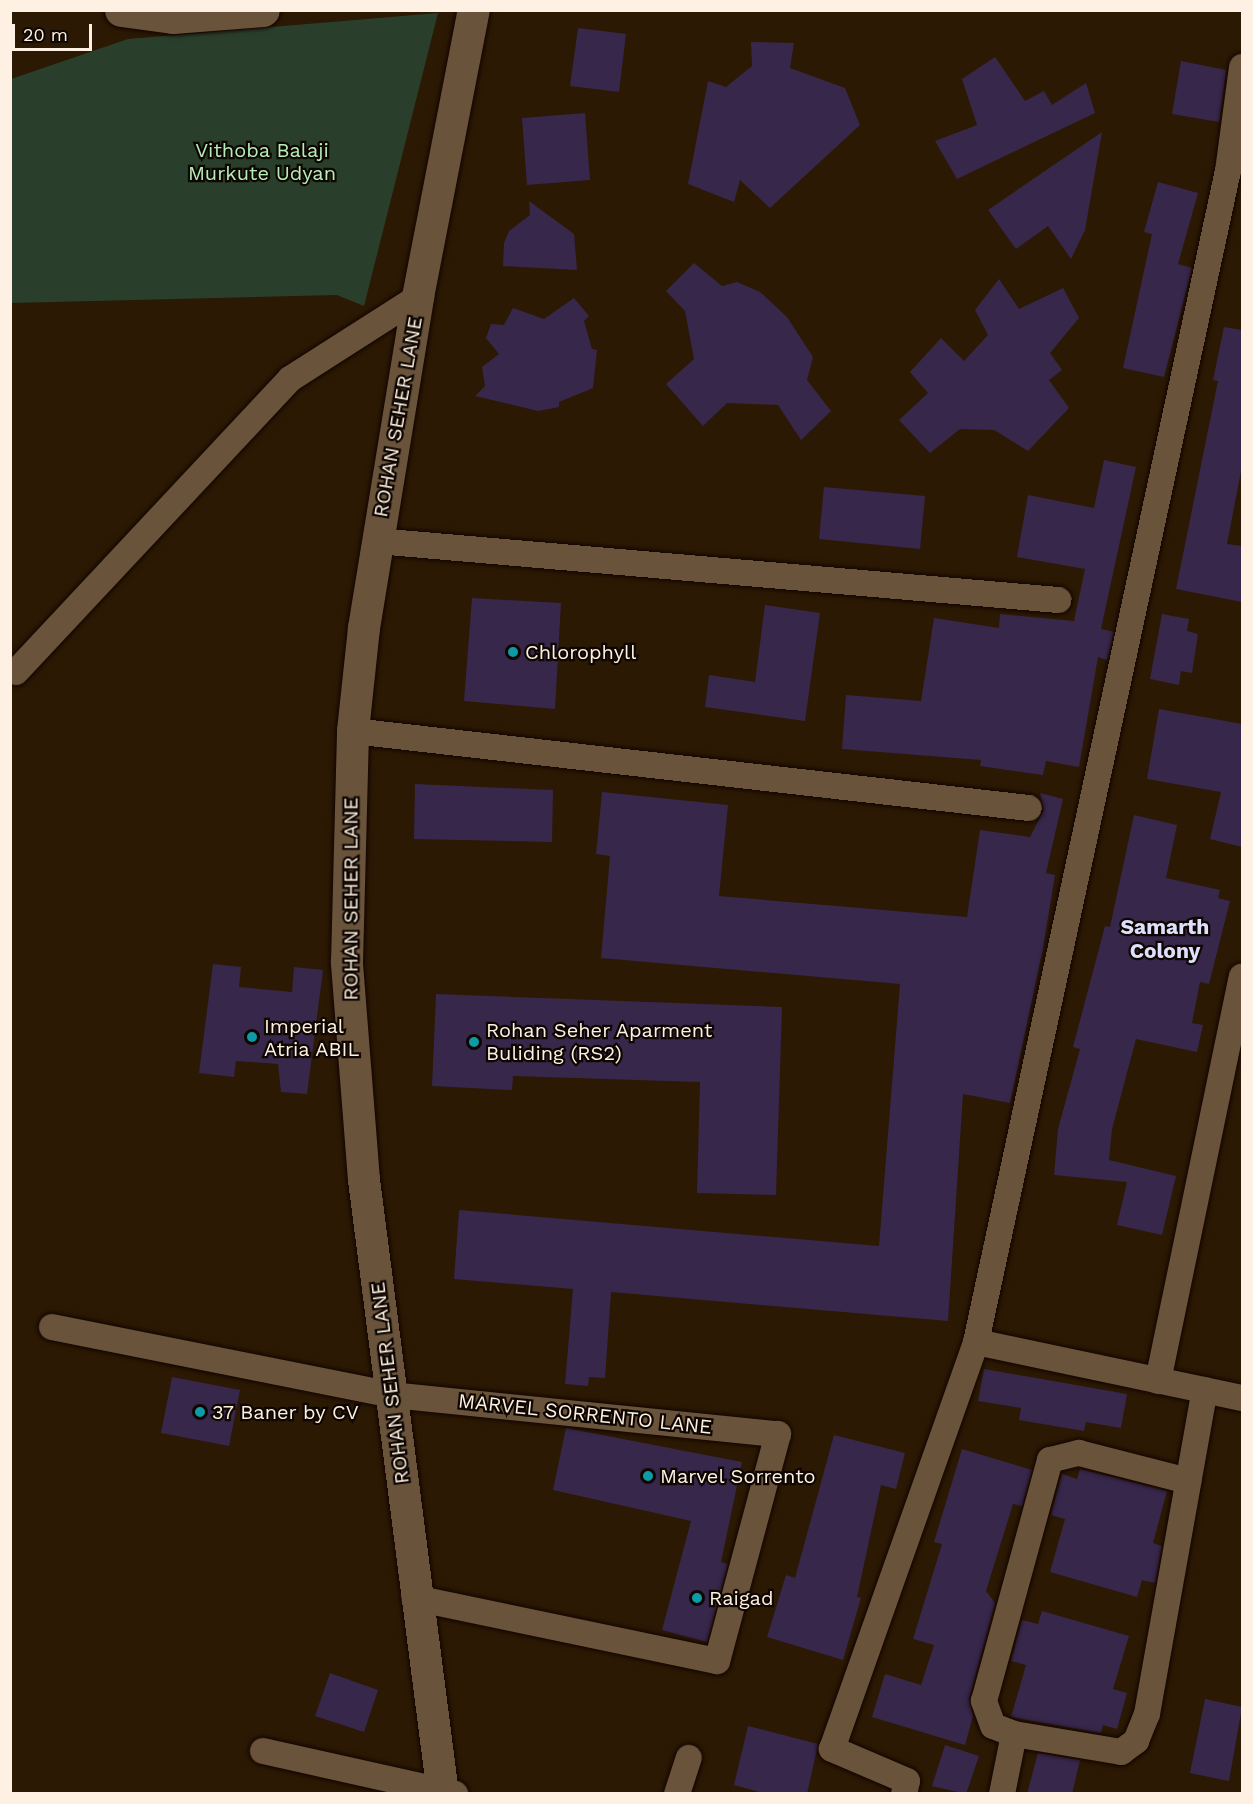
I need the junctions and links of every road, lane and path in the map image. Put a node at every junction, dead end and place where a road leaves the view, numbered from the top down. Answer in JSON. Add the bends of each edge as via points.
{"nodes":[{"id":1,"x":121,"y":10,"type":"edge"},
{"id":2,"x":263,"y":10,"type":"edge"},
{"id":3,"x":474,"y":10,"type":"edge"},
{"id":4,"x":1242,"y":67,"type":"edge"},
{"id":5,"x":418,"y":297,"type":"junction"},
{"id":6,"x":377,"y":541,"type":"junction"},
{"id":7,"x":1058,"y":600,"type":"dead end"},
{"id":8,"x":16,"y":672,"type":"dead end"},
{"id":9,"x":353,"y":731,"type":"junction"},
{"id":10,"x":1029,"y":808,"type":"dead end"},
{"id":11,"x":1242,"y":977,"type":"edge"},
{"id":12,"x":52,"y":1327,"type":"dead end"},
{"id":13,"x":976,"y":1342,"type":"junction"},
{"id":14,"x":1158,"y":1381,"type":"junction"},
{"id":15,"x":1205,"y":1390,"type":"junction"},
{"id":16,"x":391,"y":1395,"type":"junction"},
{"id":17,"x":1242,"y":1398,"type":"edge"},
{"id":18,"x":1188,"y":1481,"type":"junction"},
{"id":19,"x":415,"y":1598,"type":"junction"},
{"id":20,"x":1014,"y":1734,"type":"junction"},
{"id":21,"x":263,"y":1751,"type":"dead end"},
{"id":22,"x":689,"y":1758,"type":"dead end"},
{"id":23,"x":447,"y":1792,"type":"edge"},
{"id":24,"x":677,"y":1794,"type":"edge"},
{"id":25,"x":904,"y":1794,"type":"edge"},
{"id":26,"x":1002,"y":1794,"type":"edge"}],
"edges":[{"from":1,"to":2,"type":"main road","via":[[172,17]]},
{"from":3,"to":5,"type":"street","name":"ROHAN SEHER LANE"},
{"from":4,"to":13,"type":"street","via":[[1228,171]]},
{"from":5,"to":6,"type":"street","name":"ROHAN SEHER LANE"},
{"from":5,"to":8,"type":"street","via":[[291,379]]},
{"from":6,"to":7,"type":"street"},
{"from":6,"to":9,"type":"street","name":"ROHAN SEHER LANE"},
{"from":9,"to":10,"type":"street"},
{"from":9,"to":16,"type":"street","name":"ROHAN SEHER LANE","via":[[347,970],[364,1180]]},
{"from":11,"to":14,"type":"street"},
{"from":12,"to":16,"type":"street","name":"MARVEL SORRENTO LANE"},
{"from":13,"to":14,"type":"street"},
{"from":13,"to":25,"type":"street","via":[[832,1749],[907,1781]]},
{"from":14,"to":15,"type":"street"},
{"from":15,"to":17,"type":"street"},
{"from":15,"to":18,"type":"street"},
{"from":16,"to":19,"type":"street","name":"ROHAN SEHER LANE"},
{"from":16,"to":19,"type":"street","name":"MARVEL SORRENTO LANE","via":[[778,1434],[717,1661]]},
{"from":18,"to":20,"type":"street","via":[[1147,1714],[1136,1741],[1121,1752]]},
{"from":18,"to":20,"type":"street","via":[[1079,1453],[1050,1460],[984,1701],[993,1726]]},
{"from":19,"to":23,"type":"street","name":"ROHAN SEHER LANE"},
{"from":20,"to":26,"type":"street"},
{"from":21,"to":23,"type":"street"},
{"from":22,"to":24,"type":"street"}]}
